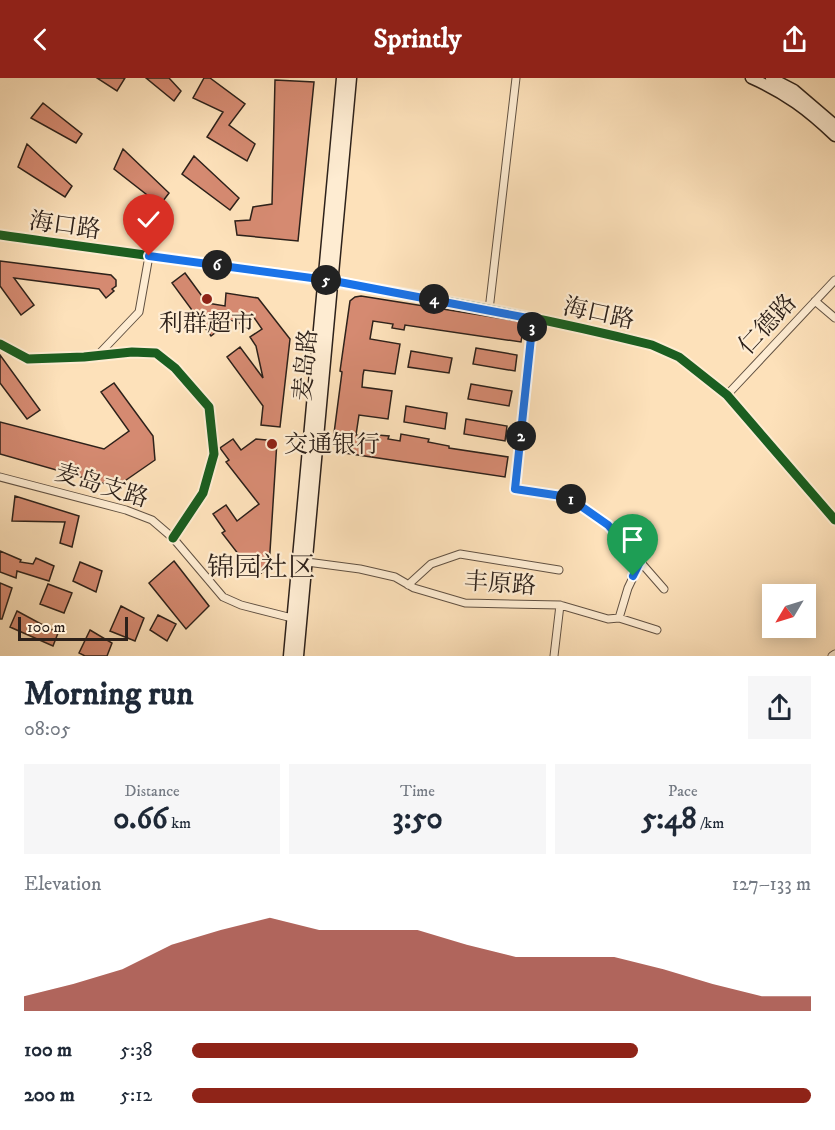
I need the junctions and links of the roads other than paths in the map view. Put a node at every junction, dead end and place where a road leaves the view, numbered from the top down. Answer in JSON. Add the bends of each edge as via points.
{"nodes":[{"id":1,"x":342,"y":78,"type":"edge"},
{"id":2,"x":351,"y":78,"type":"edge"},
{"id":3,"x":516,"y":78,"type":"edge"},
{"id":4,"x":751,"y":78,"type":"edge"},
{"id":5,"x":771,"y":78,"type":"edge"},
{"id":6,"x":835,"y":125,"type":"edge"},
{"id":7,"x":835,"y":136,"type":"edge"},
{"id":8,"x":0,"y":236,"type":"edge"},
{"id":9,"x":149,"y":256,"type":"junction"},
{"id":10,"x":329,"y":280,"type":"junction"},
{"id":11,"x":835,"y":280,"type":"edge"},
{"id":12,"x":815,"y":301,"type":"junction"},
{"id":13,"x":489,"y":310,"type":"junction"},
{"id":14,"x":835,"y":318,"type":"edge"},
{"id":15,"x":533,"y":319,"type":"junction"},
{"id":16,"x":0,"y":344,"type":"edge"},
{"id":17,"x":98,"y":355,"type":"junction"},
{"id":18,"x":727,"y":395,"type":"junction"},
{"id":19,"x":0,"y":477,"type":"edge"},
{"id":20,"x":835,"y":520,"type":"edge"},
{"id":21,"x":173,"y":538,"type":"junction"},
{"id":22,"x":307,"y":562,"type":"junction"},
{"id":23,"x":640,"y":562,"type":"junction"},
{"id":24,"x":560,"y":570,"type":"dead end"},
{"id":25,"x":408,"y":585,"type":"junction"},
{"id":26,"x":664,"y":589,"type":"dead end"},
{"id":27,"x":561,"y":605,"type":"junction"},
{"id":28,"x":620,"y":618,"type":"junction"},
{"id":29,"x":297,"y":619,"type":"junction"},
{"id":30,"x":657,"y":630,"type":"dead end"},
{"id":31,"x":288,"y":656,"type":"edge"},
{"id":32,"x":297,"y":656,"type":"edge"},
{"id":33,"x":555,"y":656,"type":"edge"}],
"edges":[{"from":1,"to":10,"type":"main road","name":"麦岛路"},
{"from":2,"to":10,"type":"main road","name":"麦岛路"},
{"from":3,"to":13,"type":"street"},
{"from":4,"to":7,"type":"main road","via":[[808,110]]},
{"from":5,"to":6,"type":"main road","via":[[794,90]]},
{"from":8,"to":9,"type":"street","name":"海口路"},
{"from":9,"to":10,"type":"street","name":"海口路"},
{"from":9,"to":17,"type":"street","via":[[140,312]]},
{"from":10,"to":13,"type":"street","name":"海口路"},
{"from":10,"to":22,"type":"main road","name":"麦岛路"},
{"from":10,"to":29,"type":"main road","name":"麦岛路"},
{"from":11,"to":12,"type":"street","name":"仁德路"},
{"from":12,"to":14,"type":"street"},
{"from":12,"to":18,"type":"street","name":"仁德路"},
{"from":13,"to":15,"type":"street","name":"海口路"},
{"from":15,"to":18,"type":"street","name":"海口路","via":[[652,345],[680,357]]},
{"from":15,"to":23,"type":"street","via":[[515,489],[568,497],[608,525]]},
{"from":16,"to":17,"type":"street","via":[[28,359]]},
{"from":17,"to":21,"type":"street","via":[[156,353],[175,368],[209,407],[214,454],[203,493]]},
{"from":18,"to":20,"type":"street","name":"海口路"},
{"from":19,"to":21,"type":"street","name":"麦岛支路","via":[[126,510],[152,520]]},
{"from":21,"to":29,"type":"street","name":"麦岛支路","via":[[223,597]]},
{"from":22,"to":25,"type":"street","name":"丰原路","via":[[360,569],[395,577]]},
{"from":22,"to":29,"type":"main road","name":"麦岛路"},
{"from":23,"to":26,"type":"street"},
{"from":23,"to":28,"type":"street"},
{"from":24,"to":25,"type":"street","via":[[460,554],[431,564]]},
{"from":25,"to":27,"type":"street","name":"丰原路","via":[[465,603]]},
{"from":27,"to":28,"type":"street","name":"丰原路","via":[[608,619]]},
{"from":27,"to":33,"type":"street"},
{"from":28,"to":30,"type":"street","name":"丰原路"},
{"from":29,"to":31,"type":"main road","name":"麦岛路"},
{"from":29,"to":32,"type":"main road","name":"麦岛路"}]}
